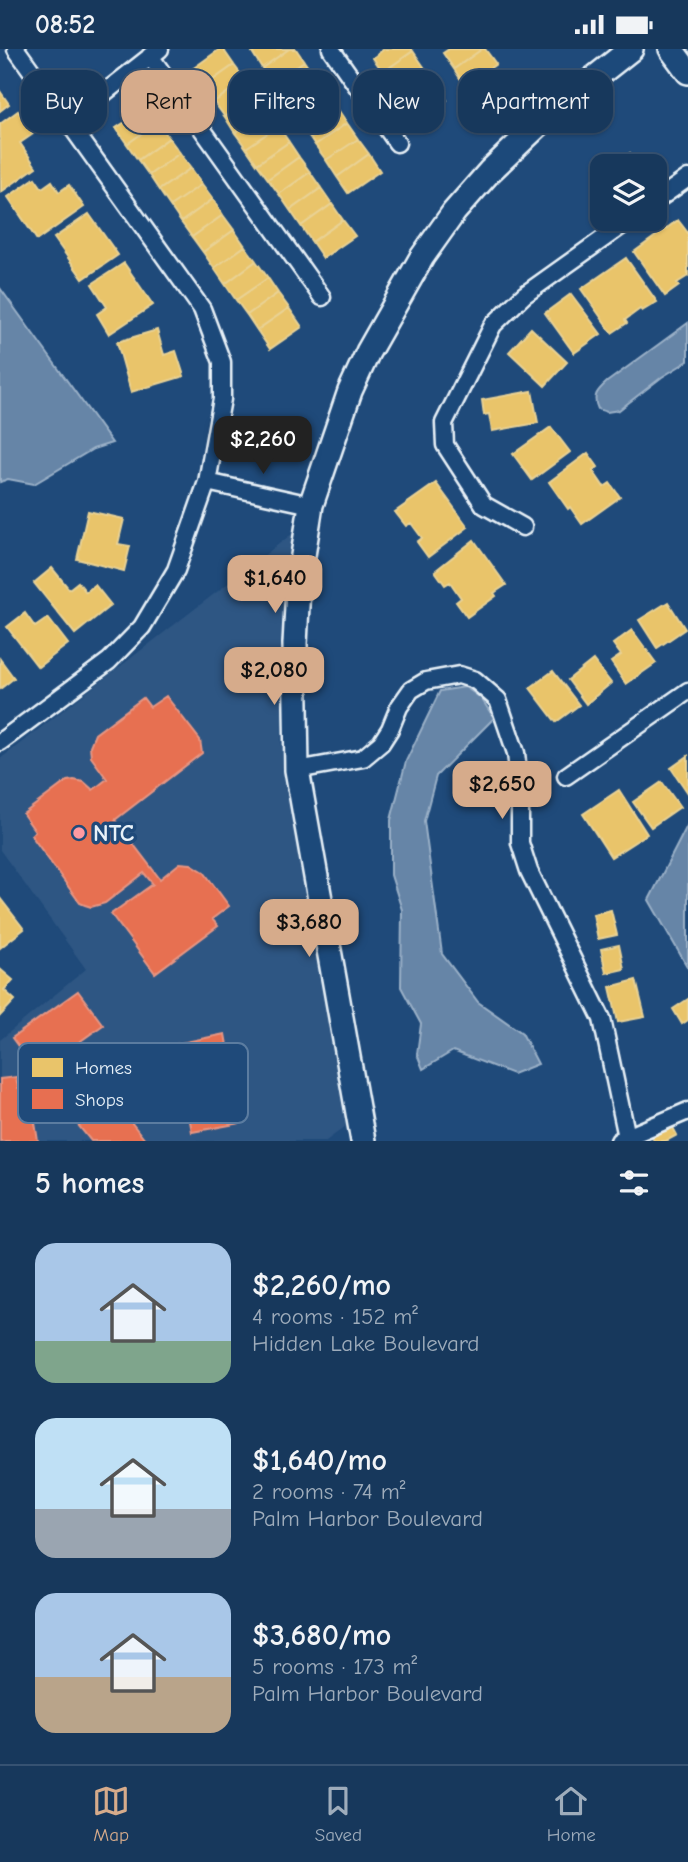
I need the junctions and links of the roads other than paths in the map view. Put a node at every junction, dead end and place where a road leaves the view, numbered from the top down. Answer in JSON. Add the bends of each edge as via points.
{"nodes":[{"id":1,"x":16,"y":49,"type":"edge"},
{"id":2,"x":331,"y":49,"type":"edge"},
{"id":3,"x":631,"y":49,"type":"edge"},
{"id":4,"x":671,"y":49,"type":"edge"},
{"id":5,"x":155,"y":53,"type":"edge"},
{"id":6,"x":30,"y":70,"type":"edge"},
{"id":7,"x":688,"y":72,"type":"edge"},
{"id":8,"x":107,"y":91,"type":"edge"},
{"id":9,"x":73,"y":133,"type":"edge"},
{"id":10,"x":397,"y":143,"type":"dead end"},
{"id":11,"x":688,"y":178,"type":"edge"},
{"id":12,"x":667,"y":193,"type":"edge"},
{"id":13,"x":614,"y":231,"type":"edge"},
{"id":14,"x":322,"y":297,"type":"dead end"},
{"id":15,"x":206,"y":482,"type":"junction"},
{"id":16,"x":311,"y":505,"type":"junction"},
{"id":17,"x":523,"y":527,"type":"dead end"},
{"id":18,"x":688,"y":691,"type":"edge"},
{"id":19,"x":0,"y":742,"type":"edge"},
{"id":20,"x":298,"y":770,"type":"junction"},
{"id":21,"x":566,"y":776,"type":"dead end"},
{"id":22,"x":688,"y":1111,"type":"edge"},
{"id":23,"x":625,"y":1140,"type":"edge"},
{"id":24,"x":363,"y":1141,"type":"edge"}],
"edges":[{"from":1,"to":6,"type":"street"},
{"from":2,"to":10,"type":"street"},
{"from":3,"to":16,"type":"main road","via":[[555,109],[490,171],[422,257],[350,391]]},
{"from":4,"to":7,"type":"main road"},
{"from":5,"to":8,"type":"street"},
{"from":5,"to":14,"type":"street"},
{"from":9,"to":15,"type":"street","via":[[202,309],[222,362],[222,399]]},
{"from":11,"to":12,"type":"street"},
{"from":13,"to":17,"type":"street","via":[[524,295],[493,325],[444,423],[445,445],[484,505]]},
{"from":15,"to":16,"type":"street"},
{"from":15,"to":19,"type":"street","via":[[176,570],[142,627],[109,661]]},
{"from":16,"to":20,"type":"main road","via":[[298,587],[295,644]]},
{"from":18,"to":21,"type":"street"},
{"from":20,"to":23,"type":"street","via":[[363,758],[381,743],[411,690],[426,681],[459,675],[475,680],[498,700],[516,753],[520,843],[529,871],[602,1019]]},
{"from":20,"to":24,"type":"main road"},
{"from":22,"to":23,"type":"street"}]}
